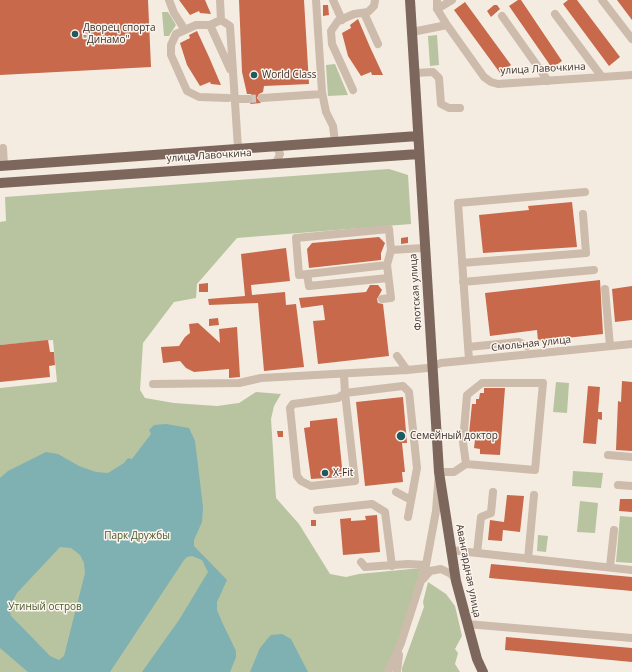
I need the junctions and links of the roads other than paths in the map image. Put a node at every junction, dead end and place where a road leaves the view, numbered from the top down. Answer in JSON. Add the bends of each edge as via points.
{"nodes":[{"id":1,"x":169,"y":0,"type":"edge"},
{"id":2,"x":220,"y":0,"type":"edge"},
{"id":3,"x":316,"y":0,"type":"edge"},
{"id":4,"x":333,"y":0,"type":"edge"},
{"id":5,"x":375,"y":0,"type":"edge"},
{"id":6,"x":410,"y":0,"type":"edge"},
{"id":7,"x":437,"y":0,"type":"edge"},
{"id":8,"x":452,"y":0,"type":"edge"},
{"id":9,"x":602,"y":0,"type":"edge"},
{"id":10,"x":437,"y":9,"type":"junction"},
{"id":11,"x":364,"y":13,"type":"junction"},
{"id":12,"x":555,"y":14,"type":"dead end"},
{"id":13,"x":502,"y":16,"type":"dead end"},
{"id":14,"x":221,"y":20,"type":"junction"},
{"id":15,"x":342,"y":20,"type":"junction"},
{"id":16,"x":447,"y":24,"type":"junction"},
{"id":17,"x":210,"y":25,"type":"junction"},
{"id":18,"x":185,"y":30,"type":"junction"},
{"id":19,"x":412,"y":32,"type":"junction"},
{"id":20,"x":632,"y":39,"type":"edge"},
{"id":21,"x":378,"y":44,"type":"dead end"},
{"id":22,"x":230,"y":69,"type":"dead end"},
{"id":23,"x":415,"y":73,"type":"junction"},
{"id":24,"x":632,"y":75,"type":"edge"},
{"id":25,"x":602,"y":77,"type":"junction"},
{"id":26,"x":548,"y":81,"type":"junction"},
{"id":27,"x":353,"y":90,"type":"dead end"},
{"id":28,"x":322,"y":94,"type":"junction"},
{"id":29,"x":232,"y":98,"type":"junction"},
{"id":30,"x":262,"y":98,"type":"tunnel mouth"},
{"id":31,"x":248,"y":99,"type":"tunnel mouth"},
{"id":32,"x":460,"y":108,"type":"dead end"},
{"id":33,"x":418,"y":136,"type":"junction"},
{"id":34,"x":335,"y":142,"type":"junction"},
{"id":35,"x":272,"y":146,"type":"junction"},
{"id":36,"x":3,"y":148,"type":"dead end"},
{"id":37,"x":238,"y":148,"type":"junction"},
{"id":38,"x":419,"y":154,"type":"junction"},
{"id":39,"x":273,"y":164,"type":"junction"},
{"id":40,"x":2,"y":166,"type":"edge"},
{"id":41,"x":0,"y":183,"type":"edge"},
{"id":42,"x":585,"y":192,"type":"dead end"},
{"id":43,"x":583,"y":214,"type":"dead end"},
{"id":44,"x":424,"y":248,"type":"junction"},
{"id":45,"x":390,"y":250,"type":"junction"},
{"id":46,"x":462,"y":263,"type":"junction"},
{"id":47,"x":387,"y":265,"type":"junction"},
{"id":48,"x":594,"y":270,"type":"dead end"},
{"id":49,"x":307,"y":274,"type":"junction"},
{"id":50,"x":388,"y":278,"type":"junction"},
{"id":51,"x":463,"y":282,"type":"junction"},
{"id":52,"x":605,"y":289,"type":"dead end"},
{"id":53,"x":382,"y":299,"type":"dead end"},
{"id":54,"x":632,"y":344,"type":"edge"},
{"id":55,"x":527,"y":346,"type":"dead end"},
{"id":56,"x":610,"y":346,"type":"junction"},
{"id":57,"x":468,"y":347,"type":"junction"},
{"id":58,"x":397,"y":356,"type":"dead end"},
{"id":59,"x":469,"y":360,"type":"junction"},
{"id":60,"x":433,"y":366,"type":"junction"},
{"id":61,"x":407,"y":370,"type":"junction"},
{"id":62,"x":344,"y":375,"type":"junction"},
{"id":63,"x":152,"y":384,"type":"dead end"},
{"id":64,"x":345,"y":393,"type":"junction"},
{"id":65,"x":608,"y":455,"type":"dead end"},
{"id":66,"x":632,"y":457,"type":"edge"},
{"id":67,"x":466,"y":464,"type":"junction"},
{"id":68,"x":438,"y":472,"type":"junction"},
{"id":69,"x":618,"y":485,"type":"dead end"},
{"id":70,"x":632,"y":486,"type":"edge"},
{"id":71,"x":396,"y":492,"type":"dead end"},
{"id":72,"x":494,"y":492,"type":"dead end"},
{"id":73,"x":534,"y":495,"type":"dead end"},
{"id":74,"x":411,"y":500,"type":"junction"},
{"id":75,"x":317,"y":510,"type":"dead end"},
{"id":76,"x":408,"y":517,"type":"dead end"},
{"id":77,"x":614,"y":530,"type":"dead end"},
{"id":78,"x":450,"y":550,"type":"junction"},
{"id":79,"x":477,"y":553,"type":"junction"},
{"id":80,"x":528,"y":559,"type":"junction"},
{"id":81,"x":361,"y":562,"type":"dead end"},
{"id":82,"x":426,"y":565,"type":"junction"},
{"id":83,"x":392,"y":566,"type":"junction"},
{"id":84,"x":610,"y":567,"type":"junction"},
{"id":85,"x":632,"y":570,"type":"edge"},
{"id":86,"x":422,"y":581,"type":"junction"},
{"id":87,"x":456,"y":581,"type":"junction"},
{"id":88,"x":467,"y":624,"type":"junction"},
{"id":89,"x":632,"y":638,"type":"edge"},
{"id":90,"x":401,"y":643,"type":"junction"},
{"id":91,"x":477,"y":659,"type":"junction"},
{"id":92,"x":388,"y":672,"type":"edge"},
{"id":93,"x":397,"y":672,"type":"edge"},
{"id":94,"x":475,"y":672,"type":"edge"},
{"id":95,"x":483,"y":672,"type":"edge"}],
"edges":[{"from":1,"to":18,"type":"street"},
{"from":2,"to":14,"type":"street"},
{"from":3,"to":28,"type":"street"},
{"from":4,"to":15,"type":"street"},
{"from":5,"to":11,"type":"street","via":[[372,9]]},
{"from":6,"to":19,"type":"main road","name":"Флотская улица"},
{"from":7,"to":10,"type":"street"},
{"from":8,"to":10,"type":"street"},
{"from":9,"to":20,"type":"street"},
{"from":10,"to":16,"type":"street"},
{"from":11,"to":15,"type":"street","via":[[354,14]]},
{"from":11,"to":21,"type":"street"},
{"from":12,"to":25,"type":"street"},
{"from":13,"to":26,"type":"street"},
{"from":14,"to":17,"type":"street"},
{"from":14,"to":29,"type":"street","via":[[228,23],[231,28]]},
{"from":15,"to":27,"type":"street","via":[[332,28],[331,41]]},
{"from":16,"to":19,"type":"street"},
{"from":16,"to":26,"type":"street","name":"улица Лавочкина","via":[[484,77],[491,82],[498,84]]},
{"from":17,"to":18,"type":"street","via":[[197,25]]},
{"from":17,"to":22,"type":"street"},
{"from":18,"to":29,"type":"street","via":[[176,34],[170,50],[187,91],[199,97]]},
{"from":19,"to":23,"type":"main road","name":"Флотская улица"},
{"from":23,"to":32,"type":"street","via":[[433,72],[439,78],[441,104],[449,108]]},
{"from":23,"to":33,"type":"main road","name":"Флотская улица"},
{"from":24,"to":25,"type":"street","name":"улица Лавочкина"},
{"from":25,"to":26,"type":"street","name":"улица Лавочкина"},
{"from":28,"to":30,"type":"street"},
{"from":28,"to":34,"type":"street","via":[[325,110],[333,126]]},
{"from":29,"to":31,"type":"street"},
{"from":29,"to":37,"type":"street"},
{"from":33,"to":34,"type":"main road","name":"улица Лавочкина"},
{"from":33,"to":38,"type":"main road","name":"Флотская улица"},
{"from":34,"to":35,"type":"main road","name":"улица Лавочкина"},
{"from":35,"to":37,"type":"main road","name":"улица Лавочкина"},
{"from":35,"to":39,"type":"street","via":[[278,149],[280,154]]},
{"from":36,"to":40,"type":"street"},
{"from":37,"to":40,"type":"main road","name":"улица Лавочкина"},
{"from":38,"to":39,"type":"main road","name":"улица Лавочкина"},
{"from":38,"to":44,"type":"main road","name":"Флотская улица"},
{"from":39,"to":41,"type":"main road","name":"улица Лавочкина"},
{"from":42,"to":46,"type":"street","via":[[458,203]]},
{"from":43,"to":46,"type":"street","via":[[586,253]]},
{"from":44,"to":45,"type":"street"},
{"from":44,"to":60,"type":"main road","name":"Флотская улица"},
{"from":45,"to":47,"type":"street"},
{"from":45,"to":49,"type":"street","via":[[389,229],[296,238],[299,275]]},
{"from":46,"to":51,"type":"street"},
{"from":47,"to":49,"type":"street"},
{"from":47,"to":50,"type":"street"},
{"from":48,"to":51,"type":"street"},
{"from":49,"to":50,"type":"street","via":[[308,286]]},
{"from":50,"to":53,"type":"street","via":[[391,298]]},
{"from":51,"to":57,"type":"street"},
{"from":52,"to":56,"type":"street"},
{"from":54,"to":56,"type":"street","name":"Смольная улица"},
{"from":55,"to":57,"type":"street","via":[[519,342]]},
{"from":56,"to":59,"type":"street","name":"Смольная улица"},
{"from":57,"to":59,"type":"street"},
{"from":58,"to":61,"type":"street"},
{"from":59,"to":60,"type":"street","name":"Смольная улица"},
{"from":60,"to":61,"type":"street","name":"Смольная улица"},
{"from":60,"to":68,"type":"main road","name":"Флотская улица"},
{"from":61,"to":62,"type":"street","name":"Смольная улица"},
{"from":62,"to":63,"type":"street","name":"Смольная улица","via":[[261,378],[239,383]]},
{"from":62,"to":64,"type":"street"},
{"from":64,"to":64,"type":"street","via":[[338,398],[293,404],[290,408],[297,476],[311,486],[355,481]]},
{"from":64,"to":74,"type":"street","via":[[403,386],[409,392],[417,468]]},
{"from":65,"to":66,"type":"street"},
{"from":67,"to":67,"type":"street","via":[[463,442],[467,395],[482,383],[543,383],[535,470]]},
{"from":67,"to":68,"type":"street","via":[[454,472]]},
{"from":68,"to":78,"type":"main road","name":"Авангардная улица"},
{"from":68,"to":82,"type":"street","name":"Флотская улица","via":[[436,511]]},
{"from":69,"to":70,"type":"street"},
{"from":71,"to":74,"type":"street"},
{"from":72,"to":79,"type":"street","via":[[491,513],[481,517]]},
{"from":73,"to":80,"type":"street"},
{"from":74,"to":76,"type":"street"},
{"from":75,"to":83,"type":"street","via":[[372,504],[385,512]]},
{"from":77,"to":84,"type":"street"},
{"from":78,"to":79,"type":"street"},
{"from":78,"to":87,"type":"main road","name":"Авангардная улица"},
{"from":79,"to":80,"type":"street"},
{"from":80,"to":84,"type":"street"},
{"from":81,"to":83,"type":"street","via":[[365,567]]},
{"from":82,"to":83,"type":"street"},
{"from":82,"to":86,"type":"street","name":"Флотская улица"},
{"from":84,"to":85,"type":"street"},
{"from":86,"to":87,"type":"street","via":[[430,571],[441,569],[451,574]]},
{"from":86,"to":90,"type":"street","name":"Флотская улица"},
{"from":87,"to":88,"type":"main road","name":"Авангардная улица"},
{"from":88,"to":89,"type":"street"},
{"from":88,"to":91,"type":"main road","name":"Авангардная улица"},
{"from":90,"to":92,"type":"street","name":"Флотская улица"},
{"from":90,"to":93,"type":"street","name":"Флотская улица"},
{"from":91,"to":94,"type":"street"},
{"from":91,"to":95,"type":"main road","name":"Авангардная улица"}]}
